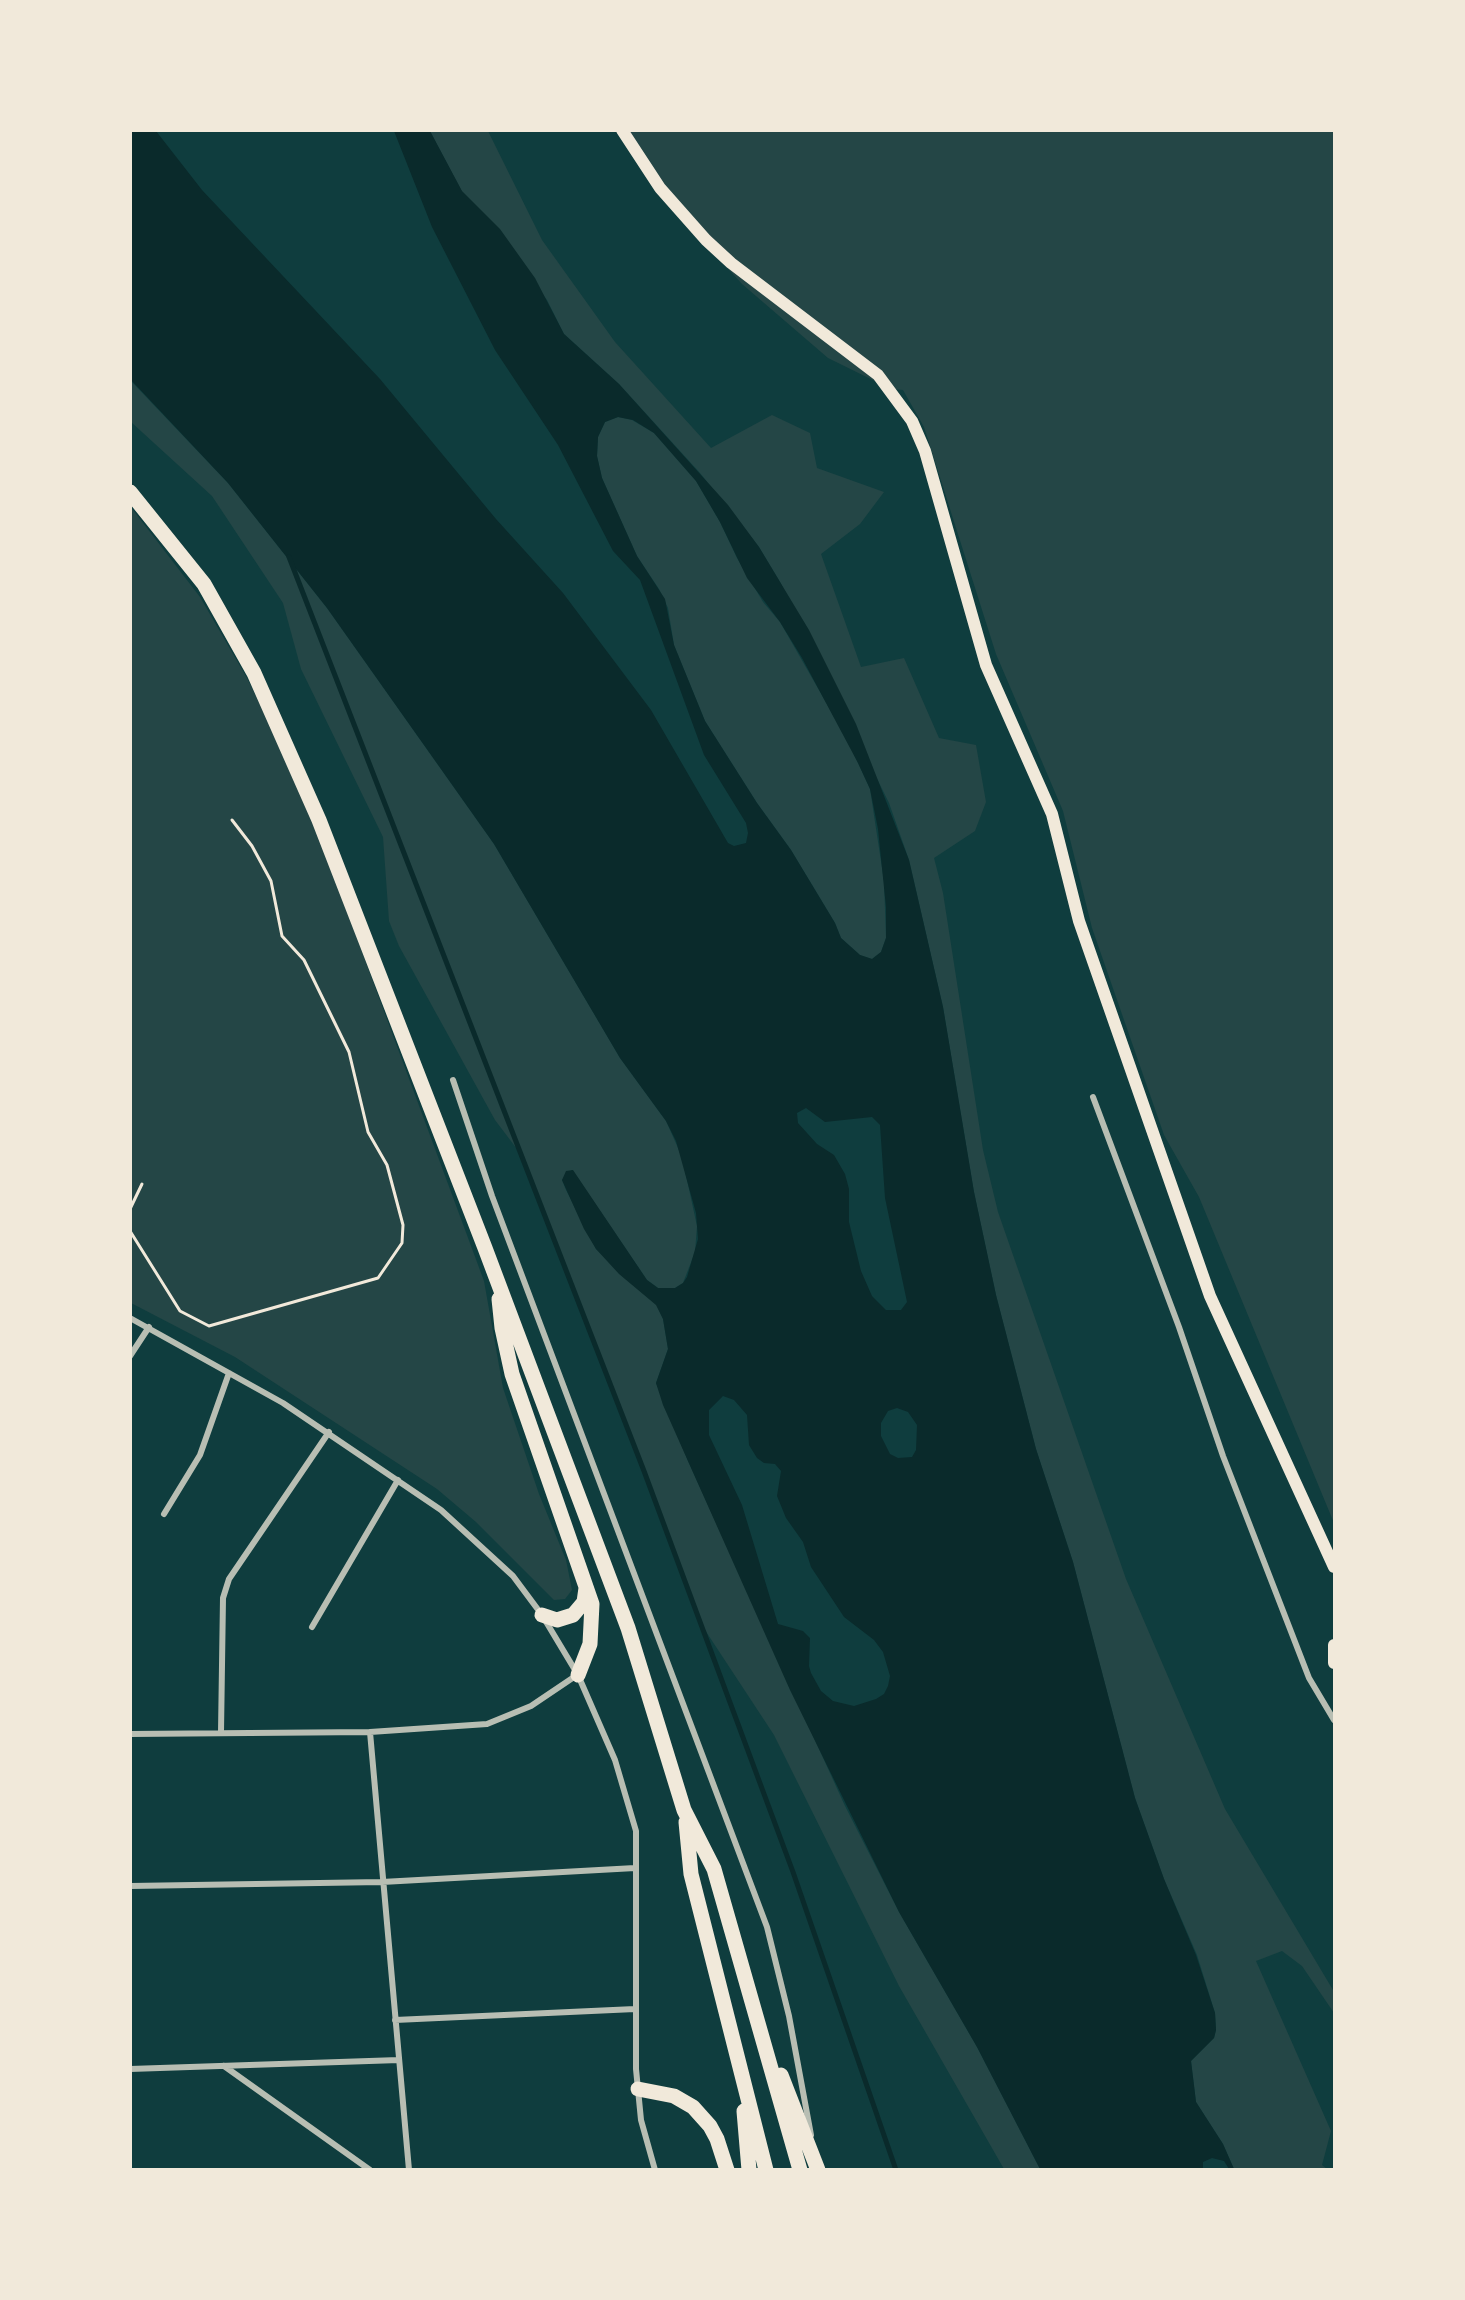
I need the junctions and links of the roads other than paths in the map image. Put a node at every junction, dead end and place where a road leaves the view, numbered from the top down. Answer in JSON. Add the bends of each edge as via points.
{"nodes":[{"id":1,"x":622,"y":130,"type":"edge"},
{"id":2,"x":130,"y":492,"type":"edge"},
{"id":3,"x":453,"y":1080,"type":"dead end"},
{"id":4,"x":1093,"y":1097,"type":"dead end"},
{"id":5,"x":498,"y":1281,"type":"junction"},
{"id":6,"x":130,"y":1318,"type":"edge"},
{"id":7,"x":149,"y":1328,"type":"junction"},
{"id":8,"x":130,"y":1356,"type":"edge"},
{"id":9,"x":229,"y":1373,"type":"junction"},
{"id":10,"x":329,"y":1432,"type":"junction"},
{"id":11,"x":398,"y":1480,"type":"junction"},
{"id":12,"x":164,"y":1515,"type":"dead end"},
{"id":13,"x":1335,"y":1567,"type":"edge"},
{"id":14,"x":586,"y":1585,"type":"junction"},
{"id":15,"x":542,"y":1615,"type":"junction"},
{"id":16,"x":312,"y":1627,"type":"dead end"},
{"id":17,"x":1335,"y":1645,"type":"edge"},
{"id":18,"x":1335,"y":1663,"type":"edge"},
{"id":19,"x":578,"y":1675,"type":"junction"},
{"id":20,"x":1335,"y":1720,"type":"edge"},
{"id":21,"x":221,"y":1732,"type":"junction"},
{"id":22,"x":370,"y":1732,"type":"junction"},
{"id":23,"x":130,"y":1734,"type":"edge"},
{"id":24,"x":684,"y":1810,"type":"junction"},
{"id":25,"x":635,"y":1868,"type":"junction"},
{"id":26,"x":382,"y":1881,"type":"junction"},
{"id":27,"x":130,"y":1886,"type":"edge"},
{"id":28,"x":743,"y":1977,"type":"junction"},
{"id":29,"x":635,"y":2008,"type":"junction"},
{"id":30,"x":395,"y":2020,"type":"junction"},
{"id":31,"x":399,"y":2060,"type":"junction"},
{"id":32,"x":224,"y":2066,"type":"junction"},
{"id":33,"x":130,"y":2069,"type":"edge"},
{"id":34,"x":740,"y":2069,"type":"junction"},
{"id":35,"x":638,"y":2089,"type":"junction"},
{"id":36,"x":817,"y":2168,"type":"edge"},
{"id":37,"x":370,"y":2169,"type":"edge"},
{"id":38,"x":409,"y":2169,"type":"edge"},
{"id":39,"x":656,"y":2169,"type":"edge"},
{"id":40,"x":727,"y":2169,"type":"edge"},
{"id":41,"x":749,"y":2169,"type":"edge"},
{"id":42,"x":766,"y":2169,"type":"edge"},
{"id":43,"x":800,"y":2169,"type":"edge"}],
"edges":[{"from":1,"to":13,"type":"main road","via":[[660,188],[706,240],[878,375],[912,421],[926,451],[986,665],[1052,814],[1079,921],[1210,1296]]},
{"from":2,"to":5,"type":"main road","via":[[204,584],[254,674],[319,819]]},
{"from":3,"to":36,"type":"street","via":[[492,1196],[768,1927]]},
{"from":4,"to":20,"type":"street","via":[[1223,1456],[1309,1678]]},
{"from":5,"to":14,"type":"main road","via":[[502,1328],[512,1374]]},
{"from":5,"to":24,"type":"main road","via":[[628,1628]]},
{"from":6,"to":7,"type":"street"},
{"from":7,"to":8,"type":"street"},
{"from":7,"to":9,"type":"street"},
{"from":9,"to":10,"type":"street"},
{"from":9,"to":12,"type":"street","via":[[200,1455]]},
{"from":10,"to":11,"type":"street"},
{"from":10,"to":21,"type":"street","via":[[229,1579],[223,1598]]},
{"from":11,"to":15,"type":"street","via":[[484,1547],[513,1576]]},
{"from":11,"to":16,"type":"street"},
{"from":14,"to":15,"type":"main road","via":[[584,1602],[573,1615],[557,1620]]},
{"from":14,"to":19,"type":"main road","via":[[592,1604],[592,1631]]},
{"from":15,"to":19,"type":"street"},
{"from":17,"to":18,"type":"main road"},
{"from":19,"to":22,"type":"street","via":[[531,1706],[487,1724]]},
{"from":19,"to":25,"type":"street","via":[[628,1796],[636,1831]]},
{"from":21,"to":22,"type":"street"},
{"from":21,"to":23,"type":"street"},
{"from":22,"to":26,"type":"street"},
{"from":24,"to":28,"type":"main road","via":[[714,1869]]},
{"from":24,"to":34,"type":"main road","via":[[691,1874]]},
{"from":25,"to":26,"type":"street"},
{"from":25,"to":29,"type":"street"},
{"from":26,"to":27,"type":"street"},
{"from":26,"to":30,"type":"street"},
{"from":28,"to":36,"type":"main road"},
{"from":28,"to":43,"type":"main road"},
{"from":29,"to":30,"type":"street"},
{"from":29,"to":35,"type":"street"},
{"from":30,"to":31,"type":"street"},
{"from":31,"to":32,"type":"street"},
{"from":31,"to":38,"type":"street"},
{"from":32,"to":33,"type":"street"},
{"from":32,"to":37,"type":"street"},
{"from":34,"to":41,"type":"main road"},
{"from":34,"to":42,"type":"main road"},
{"from":35,"to":39,"type":"street","via":[[641,2120]]},
{"from":35,"to":40,"type":"main road","via":[[674,2096],[701,2114],[717,2139]]}]}
